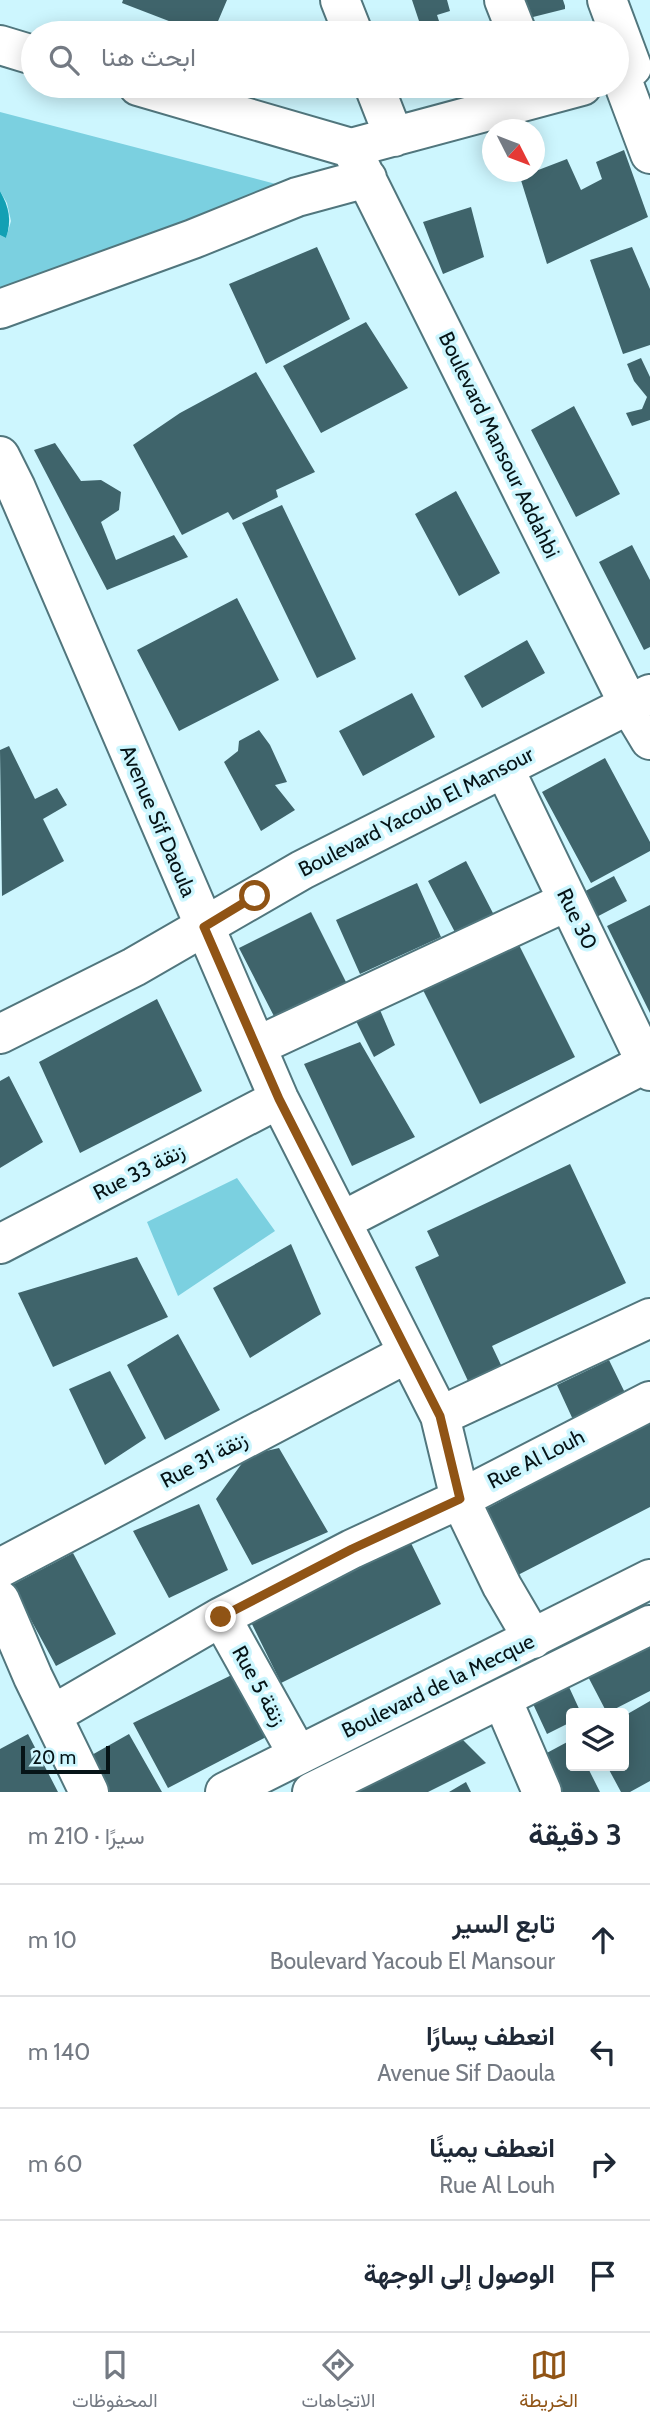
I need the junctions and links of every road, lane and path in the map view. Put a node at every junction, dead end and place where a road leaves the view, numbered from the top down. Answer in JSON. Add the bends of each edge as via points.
{"nodes":[{"id":1,"x":340,"y":0,"type":"edge"},
{"id":2,"x":503,"y":0,"type":"edge"},
{"id":3,"x":607,"y":0,"type":"edge"},
{"id":4,"x":348,"y":21,"type":"edge"},
{"id":5,"x":512,"y":21,"type":"edge"},
{"id":6,"x":614,"y":21,"type":"edge"},
{"id":7,"x":0,"y":45,"type":"edge"},
{"id":8,"x":21,"y":51,"type":"edge"},
{"id":9,"x":630,"y":70,"type":"edge"},
{"id":10,"x":172,"y":98,"type":"edge"},
{"id":11,"x":379,"y":98,"type":"edge"},
{"id":12,"x":521,"y":98,"type":"edge"},
{"id":13,"x":394,"y":137,"type":"junction"},
{"id":14,"x":650,"y":154,"type":"edge"},
{"id":15,"x":359,"y":163,"type":"junction"},
{"id":16,"x":0,"y":309,"type":"edge"},
{"id":17,"x":5,"y":480,"type":"edge"},
{"id":18,"x":639,"y":700,"type":"edge"},
{"id":19,"x":650,"y":740,"type":"edge"},
{"id":20,"x":504,"y":768,"type":"junction"},
{"id":21,"x":568,"y":901,"type":"junction"},
{"id":22,"x":204,"y":927,"type":"junction"},
{"id":23,"x":0,"y":1034,"type":"edge"},
{"id":24,"x":257,"y":1046,"type":"junction"},
{"id":25,"x":649,"y":1065,"type":"edge"},
{"id":26,"x":279,"y":1099,"type":"junction"},
{"id":27,"x":342,"y":1222,"type":"junction"},
{"id":28,"x":0,"y":1244,"type":"edge"},
{"id":29,"x":650,"y":1318,"type":"edge"},
{"id":30,"x":408,"y":1353,"type":"junction"},
{"id":31,"x":650,"y":1401,"type":"edge"},
{"id":32,"x":440,"y":1416,"type":"junction"},
{"id":33,"x":460,"y":1499,"type":"junction"},
{"id":34,"x":0,"y":1568,"type":"edge"},
{"id":35,"x":650,"y":1579,"type":"edge"},
{"id":36,"x":0,"y":1600,"type":"edge"},
{"id":37,"x":221,"y":1617,"type":"junction"},
{"id":38,"x":650,"y":1625,"type":"edge"},
{"id":39,"x":533,"y":1639,"type":"junction"},
{"id":40,"x":502,"y":1699,"type":"junction"},
{"id":41,"x":52,"y":1715,"type":"junction"},
{"id":42,"x":298,"y":1755,"type":"junction"},
{"id":43,"x":89,"y":1792,"type":"edge"},
{"id":44,"x":225,"y":1792,"type":"edge"},
{"id":45,"x":312,"y":1792,"type":"edge"},
{"id":46,"x":542,"y":1792,"type":"edge"}],
"edges":[{"from":1,"to":4,"type":"street"},
{"from":2,"to":5,"type":"street"},
{"from":3,"to":6,"type":"street"},
{"from":7,"to":8,"type":"street"},
{"from":9,"to":14,"type":"street"},
{"from":10,"to":15,"type":"street"},
{"from":11,"to":13,"type":"street"},
{"from":12,"to":13,"type":"street"},
{"from":13,"to":15,"type":"street"},
{"from":15,"to":16,"type":"street","via":[[296,197],[193,239]]},
{"from":15,"to":18,"type":"street","name":"Boulevard Mansour Addahbi"},
{"from":17,"to":22,"type":"street","name":"Avenue Sif Daoula"},
{"from":18,"to":19,"type":"street","name":"Boulevard Mansour Addahbi"},
{"from":18,"to":20,"type":"street","name":"Boulevard Yacoub El Mansour"},
{"from":20,"to":21,"type":"street","name":"Rue 30"},
{"from":20,"to":22,"type":"street","name":"Boulevard Yacoub El Mansour","via":[[302,870]]},
{"from":21,"to":24,"type":"street"},
{"from":21,"to":25,"type":"street","name":"Rue 30"},
{"from":22,"to":23,"type":"street","name":"Boulevard Yacoub El Mansour"},
{"from":22,"to":24,"type":"street","name":"Avenue Sif Daoula"},
{"from":24,"to":26,"type":"street","name":"Avenue Sif Daoula"},
{"from":25,"to":27,"type":"street"},
{"from":26,"to":27,"type":"street","name":"Avenue Sif Daoula"},
{"from":26,"to":28,"type":"street","name":"Rue 33 زنقة"},
{"from":27,"to":30,"type":"street","name":"Avenue Sif Daoula"},
{"from":29,"to":32,"type":"street"},
{"from":30,"to":32,"type":"street","name":"Avenue Sif Daoula"},
{"from":30,"to":34,"type":"street","name":"Rue 31 زنقة"},
{"from":31,"to":33,"type":"street","name":"Rue Al Louh"},
{"from":32,"to":33,"type":"street","name":"Avenue Sif Daoula"},
{"from":33,"to":37,"type":"street","name":"Rue Al Louh"},
{"from":33,"to":39,"type":"street","name":"Avenue Sif Daoula"},
{"from":35,"to":39,"type":"street","name":"Boulevard de la Mecque"},
{"from":36,"to":41,"type":"street"},
{"from":37,"to":41,"type":"street","name":"Rue Al Louh"},
{"from":37,"to":42,"type":"street","name":"Rue 5 زنقة"},
{"from":38,"to":40,"type":"street","name":"Boulevard de la Mecque"},
{"from":39,"to":42,"type":"street","name":"Boulevard de la Mecque"},
{"from":40,"to":45,"type":"street","name":"Boulevard de la Mecque"},
{"from":40,"to":46,"type":"street"},
{"from":41,"to":43,"type":"street"},
{"from":42,"to":44,"type":"street","name":"Boulevard de la Mecque"}]}
